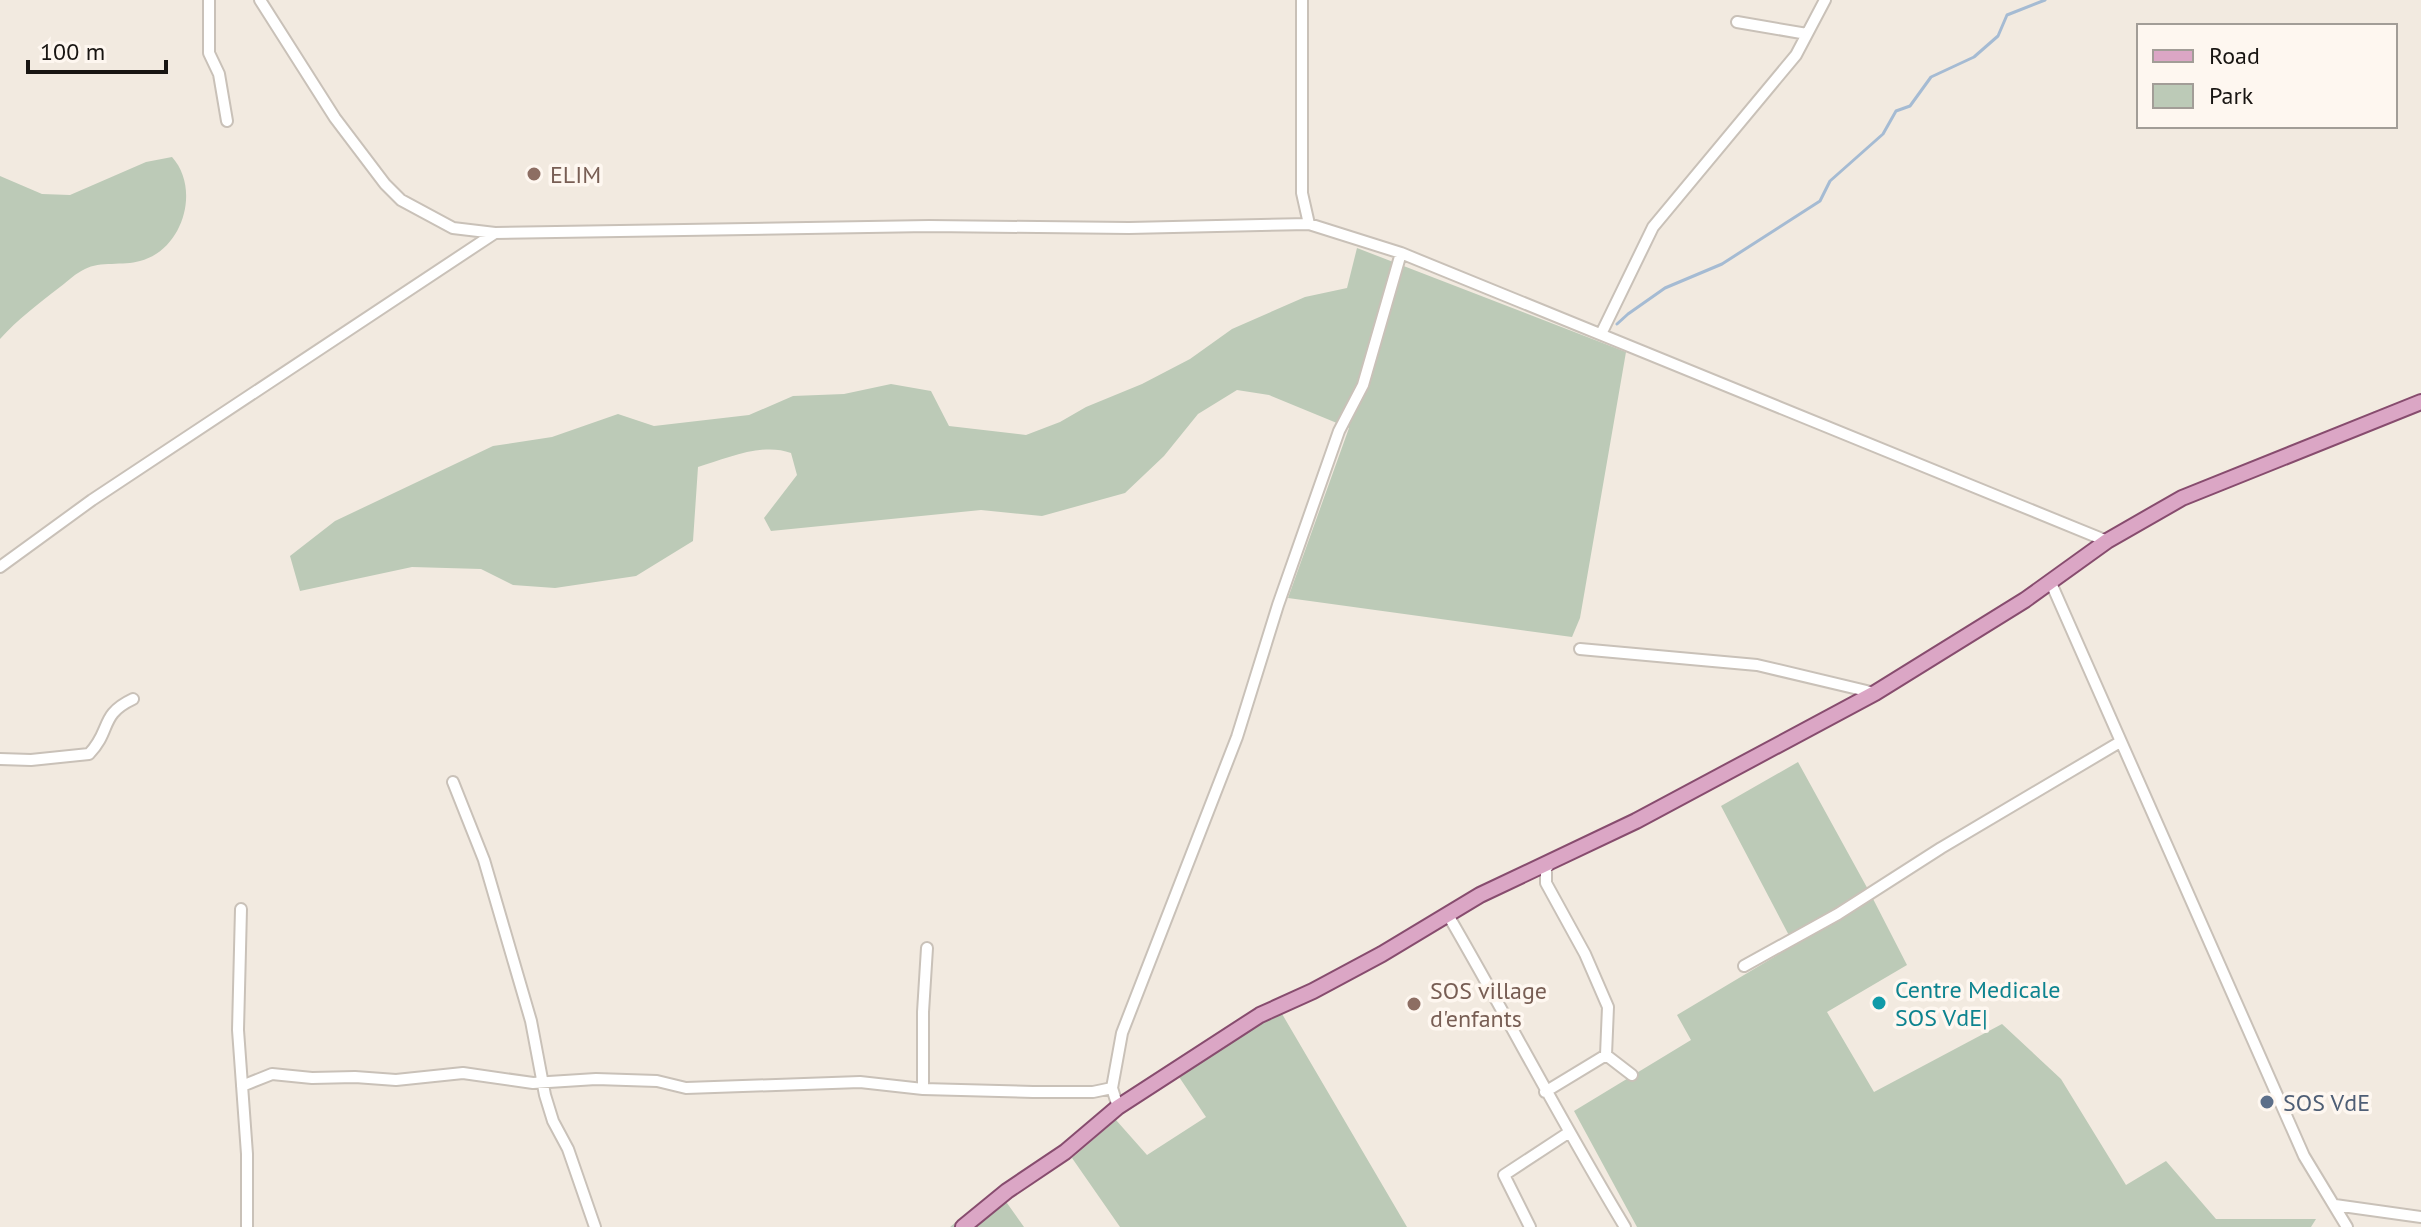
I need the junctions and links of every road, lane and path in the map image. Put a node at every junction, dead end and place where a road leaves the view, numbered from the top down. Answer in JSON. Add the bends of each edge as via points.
{"nodes":[{"id":1,"x":209,"y":0,"type":"edge"},
{"id":2,"x":260,"y":0,"type":"edge"},
{"id":3,"x":1302,"y":0,"type":"edge"},
{"id":4,"x":1825,"y":0,"type":"edge"},
{"id":5,"x":1737,"y":22,"type":"dead end"},
{"id":6,"x":1807,"y":34,"type":"junction"},
{"id":7,"x":227,"y":121,"type":"dead end"},
{"id":8,"x":1309,"y":224,"type":"junction"},
{"id":9,"x":495,"y":233,"type":"junction"},
{"id":10,"x":1401,"y":253,"type":"junction"},
{"id":11,"x":1601,"y":334,"type":"junction"},
{"id":12,"x":2421,"y":402,"type":"edge"},
{"id":13,"x":2107,"y":541,"type":"junction"},
{"id":14,"x":0,"y":567,"type":"edge"},
{"id":15,"x":2051,"y":583,"type":"junction"},
{"id":16,"x":1580,"y":649,"type":"dead end"},
{"id":17,"x":1875,"y":693,"type":"junction"},
{"id":18,"x":133,"y":699,"type":"dead end"},
{"id":19,"x":2120,"y":742,"type":"junction"},
{"id":20,"x":0,"y":759,"type":"edge"},
{"id":21,"x":453,"y":782,"type":"dead end"},
{"id":22,"x":1552,"y":860,"type":"junction"},
{"id":23,"x":241,"y":909,"type":"dead end"},
{"id":24,"x":1448,"y":915,"type":"junction"},
{"id":25,"x":927,"y":948,"type":"dead end"},
{"id":26,"x":1744,"y":966,"type":"dead end"},
{"id":27,"x":1606,"y":1055,"type":"junction"},
{"id":28,"x":1632,"y":1075,"type":"dead end"},
{"id":29,"x":544,"y":1082,"type":"junction"},
{"id":30,"x":242,"y":1086,"type":"junction"},
{"id":31,"x":1112,"y":1088,"type":"junction"},
{"id":32,"x":923,"y":1089,"type":"junction"},
{"id":33,"x":1545,"y":1092,"type":"junction"},
{"id":34,"x":1118,"y":1107,"type":"junction"},
{"id":35,"x":1568,"y":1133,"type":"junction"},
{"id":36,"x":2335,"y":1205,"type":"junction"},
{"id":37,"x":2421,"y":1217,"type":"edge"},
{"id":38,"x":247,"y":1227,"type":"edge"},
{"id":39,"x":595,"y":1227,"type":"edge"},
{"id":40,"x":963,"y":1227,"type":"edge"},
{"id":41,"x":1530,"y":1227,"type":"edge"},
{"id":42,"x":1625,"y":1227,"type":"edge"},
{"id":43,"x":2347,"y":1227,"type":"edge"}],
"edges":[{"from":1,"to":7,"type":"street","via":[[209,53],[219,74]]},
{"from":2,"to":9,"type":"street","via":[[335,118],[401,200],[453,228]]},
{"from":3,"to":8,"type":"street","via":[[1302,193]]},
{"from":4,"to":6,"type":"street"},
{"from":5,"to":6,"type":"street"},
{"from":6,"to":11,"type":"street","via":[[1796,55],[1653,227]]},
{"from":8,"to":9,"type":"street"},
{"from":8,"to":10,"type":"street"},
{"from":9,"to":14,"type":"street","via":[[92,500]]},
{"from":10,"to":11,"type":"street"},
{"from":10,"to":31,"type":"street","via":[[1363,385],[1339,431],[1237,737],[1122,1033]]},
{"from":11,"to":13,"type":"street"},
{"from":12,"to":13,"type":"main road","via":[[2182,498]]},
{"from":13,"to":15,"type":"main road"},
{"from":15,"to":17,"type":"main road"},
{"from":15,"to":19,"type":"street"},
{"from":16,"to":17,"type":"street","via":[[1757,665]]},
{"from":17,"to":22,"type":"main road"},
{"from":18,"to":20,"type":"street","via":[[111,712],[104,734],[89,754]]},
{"from":19,"to":26,"type":"street"},
{"from":19,"to":36,"type":"street","via":[[2304,1156]]},
{"from":21,"to":29,"type":"street","via":[[484,860]]},
{"from":22,"to":24,"type":"main road"},
{"from":22,"to":27,"type":"street","via":[[1546,883],[1608,1007]]},
{"from":23,"to":30,"type":"street"},
{"from":24,"to":33,"type":"street"},
{"from":24,"to":34,"type":"main road","via":[[1260,1015]]},
{"from":25,"to":32,"type":"street"},
{"from":27,"to":28,"type":"street"},
{"from":27,"to":33,"type":"street"},
{"from":29,"to":30,"type":"street","via":[[463,1073],[396,1080],[272,1074]]},
{"from":29,"to":32,"type":"street","via":[[657,1081],[686,1088],[860,1082]]},
{"from":29,"to":39,"type":"street","via":[[553,1121]]},
{"from":30,"to":38,"type":"street"},
{"from":31,"to":32,"type":"street"},
{"from":31,"to":34,"type":"street"},
{"from":33,"to":35,"type":"street"},
{"from":34,"to":40,"type":"main road"},
{"from":35,"to":41,"type":"street","via":[[1504,1175]]},
{"from":35,"to":42,"type":"street"},
{"from":36,"to":37,"type":"street"},
{"from":36,"to":43,"type":"street"}]}
